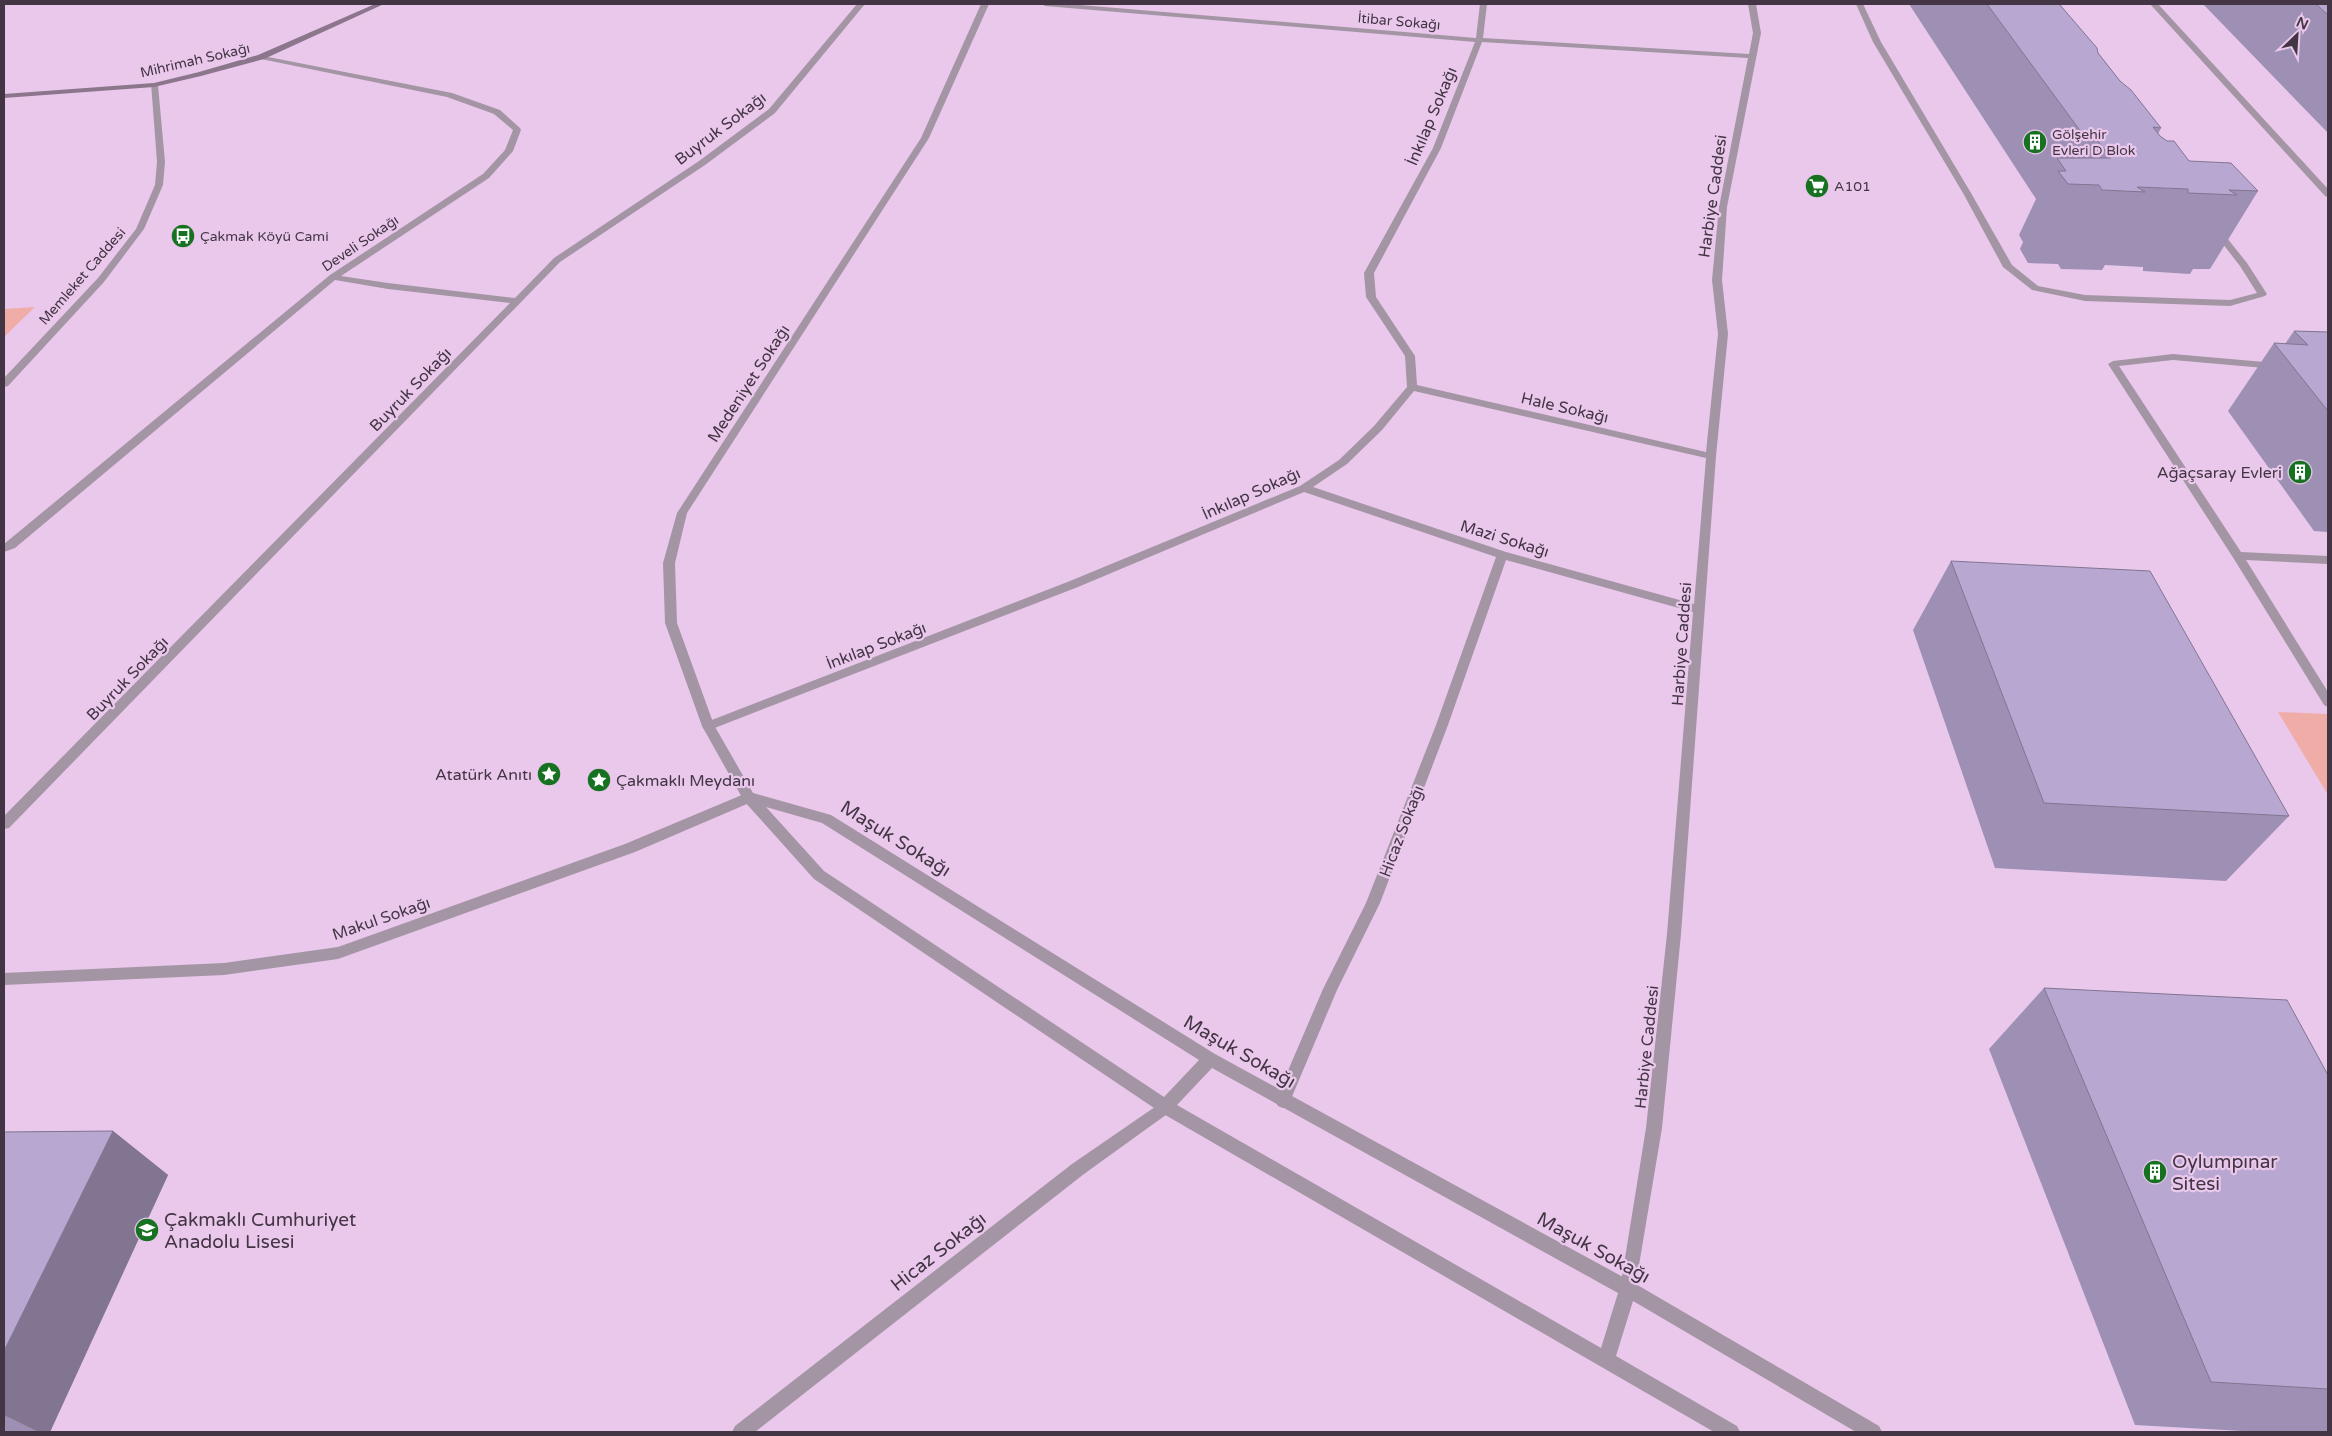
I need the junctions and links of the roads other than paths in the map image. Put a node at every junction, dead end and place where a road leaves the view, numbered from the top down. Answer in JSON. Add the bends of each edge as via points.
{"nodes":[{"id":1,"x":380,"y":4,"type":"edge"},
{"id":2,"x":861,"y":4,"type":"edge"},
{"id":3,"x":985,"y":4,"type":"edge"},
{"id":4,"x":1045,"y":4,"type":"edge"},
{"id":5,"x":1484,"y":4,"type":"edge"},
{"id":6,"x":1752,"y":4,"type":"edge"},
{"id":7,"x":1858,"y":4,"type":"edge"},
{"id":8,"x":2154,"y":4,"type":"edge"},
{"id":9,"x":1479,"y":40,"type":"junction"},
{"id":10,"x":1752,"y":56,"type":"junction"},
{"id":11,"x":260,"y":57,"type":"junction"},
{"id":12,"x":154,"y":85,"type":"junction"},
{"id":13,"x":4,"y":96,"type":"edge"},
{"id":14,"x":2328,"y":194,"type":"edge"},
{"id":15,"x":2209,"y":220,"type":"edge"},
{"id":16,"x":333,"y":277,"type":"junction"},
{"id":17,"x":517,"y":301,"type":"junction"},
{"id":18,"x":2289,"y":367,"type":"dead end"},
{"id":19,"x":4,"y":384,"type":"edge"},
{"id":20,"x":1412,"y":387,"type":"junction"},
{"id":21,"x":1711,"y":456,"type":"junction"},
{"id":22,"x":1304,"y":488,"type":"junction"},
{"id":23,"x":4,"y":548,"type":"edge"},
{"id":24,"x":1502,"y":555,"type":"junction"},
{"id":25,"x":2238,"y":556,"type":"junction"},
{"id":26,"x":2328,"y":560,"type":"edge"},
{"id":27,"x":1700,"y":610,"type":"junction"},
{"id":28,"x":2328,"y":702,"type":"edge"},
{"id":29,"x":708,"y":726,"type":"junction"},
{"id":30,"x":749,"y":797,"type":"junction"},
{"id":31,"x":4,"y":824,"type":"edge"},
{"id":32,"x":4,"y":979,"type":"edge"},
{"id":33,"x":1210,"y":1059,"type":"junction"},
{"id":34,"x":1283,"y":1101,"type":"junction"},
{"id":35,"x":1165,"y":1107,"type":"junction"},
{"id":36,"x":1628,"y":1289,"type":"junction"},
{"id":37,"x":1606,"y":1362,"type":"junction"},
{"id":38,"x":741,"y":1432,"type":"edge"},
{"id":39,"x":1731,"y":1432,"type":"edge"},
{"id":40,"x":1873,"y":1432,"type":"edge"}],
"edges":[{"from":1,"to":11,"type":"main road","name":"Mihrimah Sokağı"},
{"from":2,"to":17,"type":"street","name":"Buyruk Sokağı","via":[[772,111],[702,163],[557,260]]},
{"from":3,"to":29,"type":"street","name":"Medeniyet Sokağı","via":[[925,138],[682,513],[670,562],[671,623]]},
{"from":4,"to":9,"type":"street","name":"İtibar Sokağı"},
{"from":5,"to":9,"type":"street","name":"İnkılap Sokağı"},
{"from":6,"to":10,"type":"street","name":"Harbiye Caddesi","via":[[1757,33]]},
{"from":7,"to":15,"type":"street","via":[[2008,266],[2035,288],[2085,298],[2230,303],[2262,294]]},
{"from":8,"to":14,"type":"street"},
{"from":9,"to":10,"type":"street","name":"İtibar Sokağı"},
{"from":9,"to":20,"type":"street","name":"İnkılap Sokağı","via":[[1437,148],[1369,273],[1371,297],[1410,356]]},
{"from":10,"to":21,"type":"street","name":"Harbiye Caddesi","via":[[1723,207],[1717,280],[1723,334]]},
{"from":11,"to":12,"type":"main road","name":"Mihrimah Sokağı"},
{"from":11,"to":16,"type":"street","name":"Develi Sokağı","via":[[449,95],[497,112],[517,130],[509,151],[486,176]]},
{"from":12,"to":13,"type":"main road","name":"Mihrimah Sokağı"},
{"from":12,"to":19,"type":"street","name":"Memleket Caddesi","via":[[161,162],[159,185],[140,229],[101,280]]},
{"from":16,"to":17,"type":"street"},
{"from":16,"to":23,"type":"street","name":"Develi Sokağı"},
{"from":17,"to":31,"type":"street","name":"Buyruk Sokağı"},
{"from":18,"to":25,"type":"street","via":[[2173,357],[2113,364]]},
{"from":20,"to":21,"type":"street","name":"Hale Sokağı"},
{"from":20,"to":22,"type":"street","name":"İnkılap Sokağı","via":[[1378,428],[1343,462]]},
{"from":21,"to":27,"type":"street","name":"Harbiye Caddesi"},
{"from":22,"to":24,"type":"street","name":"Mazi Sokağı"},
{"from":22,"to":29,"type":"street","name":"İnkılap Sokağı","via":[[1074,584]]},
{"from":24,"to":27,"type":"street","name":"Mazi Sokağı"},
{"from":24,"to":34,"type":"street","name":"Hicaz Sokağı","via":[[1442,725],[1373,903],[1330,990]]},
{"from":25,"to":26,"type":"street"},
{"from":25,"to":28,"type":"street"},
{"from":27,"to":36,"type":"street","name":"Harbiye Caddesi","via":[[1674,934],[1654,1128]]},
{"from":29,"to":30,"type":"street","name":"Medeniyet Sokağı"},
{"from":30,"to":32,"type":"street","name":"Makul Sokağı","via":[[630,848],[338,953],[224,969]]},
{"from":30,"to":33,"type":"street","name":"Maşuk Sokağı","via":[[826,819]]},
{"from":30,"to":35,"type":"street","via":[[819,874]]},
{"from":33,"to":34,"type":"street","name":"Maşuk Sokağı"},
{"from":33,"to":35,"type":"street","name":"Hicaz Sokağı"},
{"from":34,"to":36,"type":"street","name":"Maşuk Sokağı"},
{"from":35,"to":37,"type":"street"},
{"from":35,"to":38,"type":"street","name":"Hicaz Sokağı","via":[[1078,1169]]},
{"from":36,"to":37,"type":"street","name":"Harbiye Caddesi"},
{"from":36,"to":40,"type":"street","name":"Maşuk Sokağı"},
{"from":37,"to":39,"type":"street"}]}
